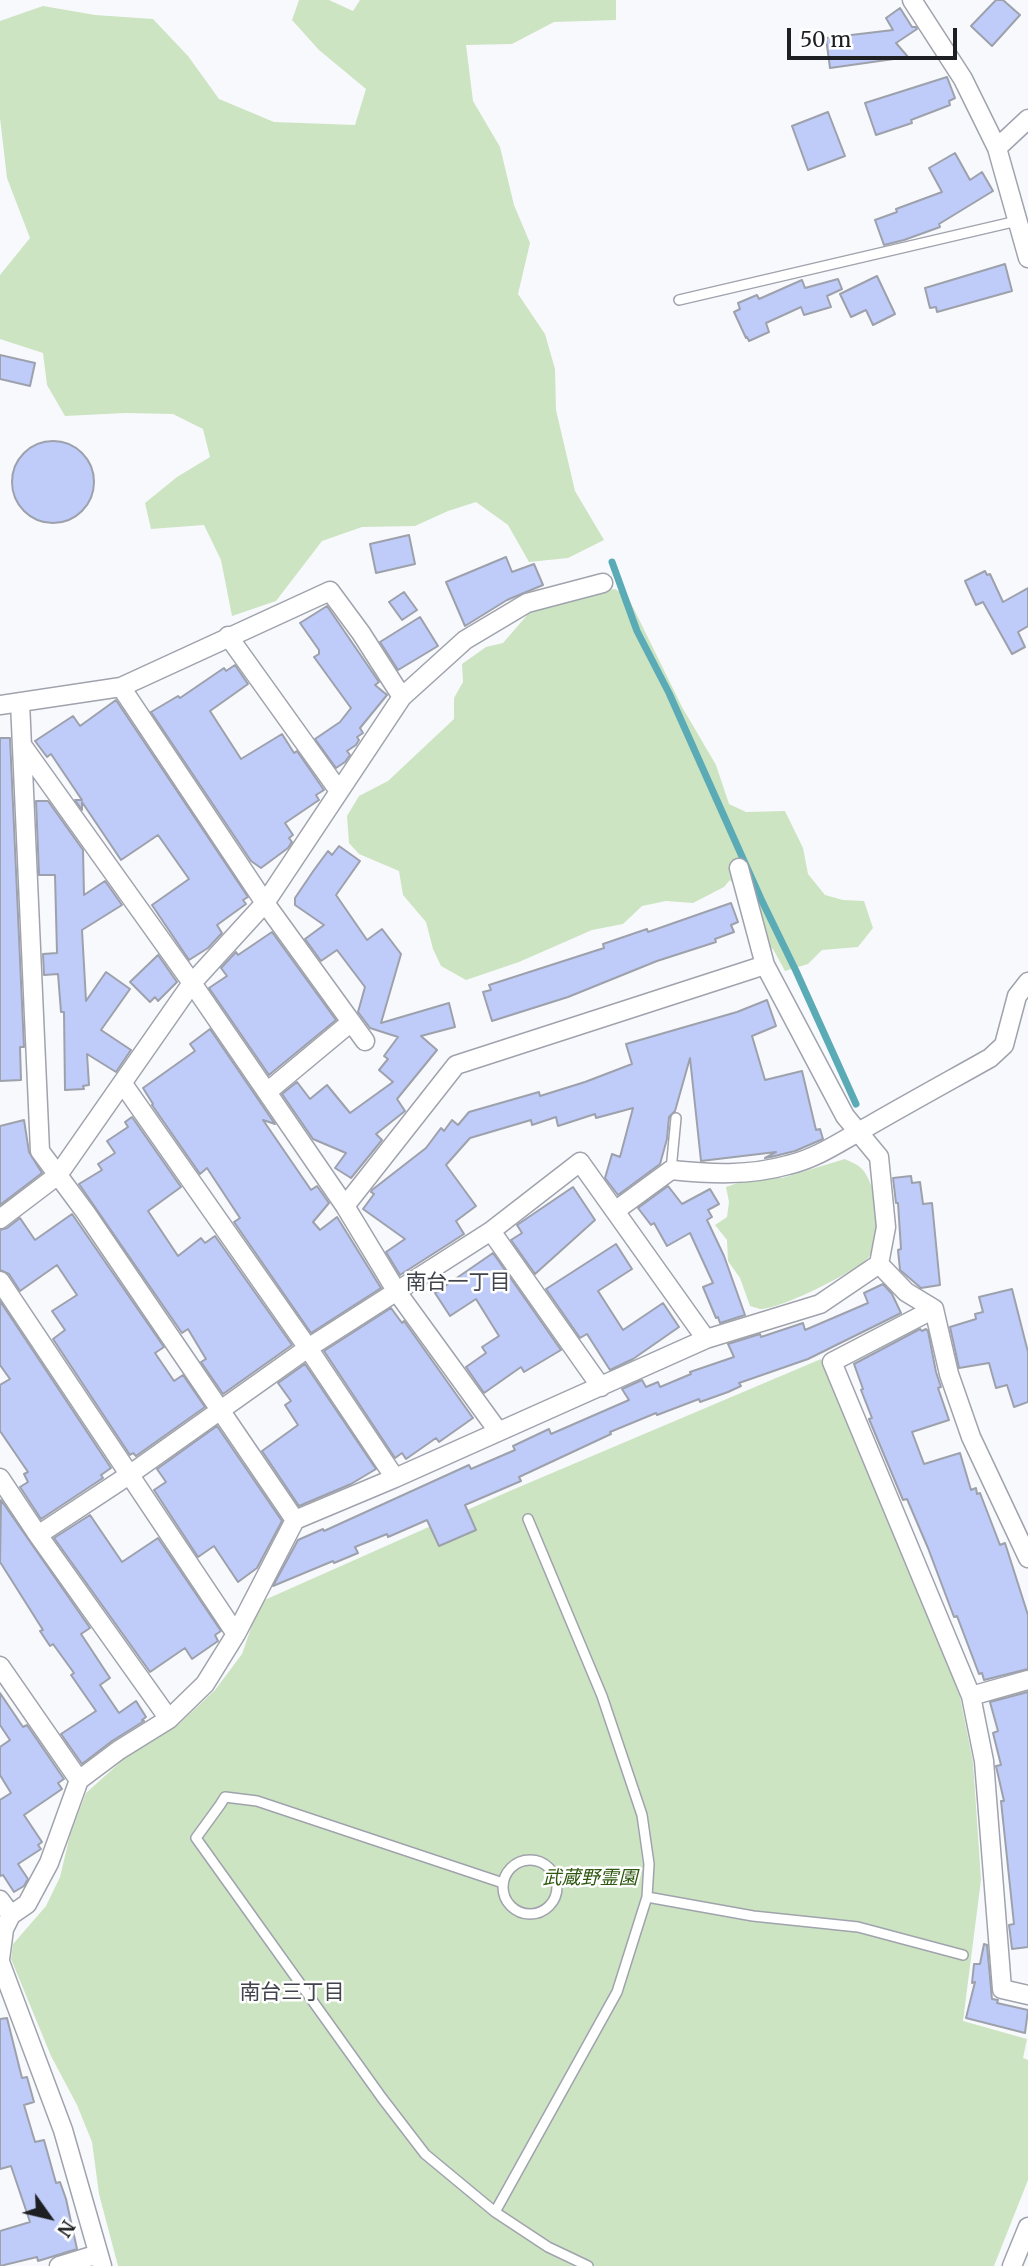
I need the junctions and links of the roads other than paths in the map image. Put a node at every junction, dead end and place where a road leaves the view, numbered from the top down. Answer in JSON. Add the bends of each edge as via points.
{"nodes":[{"id":1,"x":912,"y":0,"type":"edge"},
{"id":2,"x":1028,"y":120,"type":"edge"},
{"id":3,"x":997,"y":148,"type":"junction"},
{"id":4,"x":1017,"y":221,"type":"junction"},
{"id":5,"x":1028,"y":258,"type":"edge"},
{"id":6,"x":678,"y":300,"type":"dead end"},
{"id":7,"x":603,"y":583,"type":"dead end"},
{"id":8,"x":228,"y":636,"type":"junction"},
{"id":9,"x":121,"y":687,"type":"junction"},
{"id":10,"x":402,"y":697,"type":"junction"},
{"id":11,"x":20,"y":702,"type":"junction"},
{"id":12,"x":0,"y":705,"type":"edge"},
{"id":13,"x":22,"y":745,"type":"junction"},
{"id":14,"x":339,"y":791,"type":"junction"},
{"id":15,"x":739,"y":868,"type":"dead end"},
{"id":16,"x":265,"y":903,"type":"junction"},
{"id":17,"x":765,"y":965,"type":"junction"},
{"id":18,"x":192,"y":982,"type":"junction"},
{"id":19,"x":1028,"y":982,"type":"edge"},
{"id":20,"x":350,"y":1023,"type":"junction"},
{"id":21,"x":365,"y":1041,"type":"dead end"},
{"id":22,"x":122,"y":1084,"type":"junction"},
{"id":23,"x":267,"y":1092,"type":"junction"},
{"id":24,"x":676,"y":1118,"type":"dead end"},
{"id":25,"x":859,"y":1131,"type":"junction"},
{"id":26,"x":671,"y":1170,"type":"junction"},
{"id":27,"x":58,"y":1174,"type":"junction"},
{"id":28,"x":345,"y":1206,"type":"junction"},
{"id":29,"x":615,"y":1211,"type":"junction"},
{"id":30,"x":0,"y":1219,"type":"edge"},
{"id":31,"x":491,"y":1231,"type":"junction"},
{"id":32,"x":879,"y":1264,"type":"junction"},
{"id":33,"x":0,"y":1281,"type":"edge"},
{"id":34,"x":397,"y":1292,"type":"junction"},
{"id":35,"x":934,"y":1309,"type":"junction"},
{"id":36,"x":706,"y":1339,"type":"junction"},
{"id":37,"x":308,"y":1348,"type":"junction"},
{"id":38,"x":601,"y":1387,"type":"junction"},
{"id":39,"x":220,"y":1410,"type":"junction"},
{"id":40,"x":498,"y":1431,"type":"junction"},
{"id":41,"x":129,"y":1475,"type":"junction"},
{"id":42,"x":0,"y":1478,"type":"edge"},
{"id":43,"x":396,"y":1478,"type":"junction"},
{"id":44,"x":528,"y":1519,"type":"dead end"},
{"id":45,"x":295,"y":1520,"type":"junction"},
{"id":46,"x":38,"y":1535,"type":"junction"},
{"id":47,"x":1028,"y":1558,"type":"edge"},
{"id":48,"x":236,"y":1634,"type":"junction"},
{"id":49,"x":0,"y":1666,"type":"edge"},
{"id":50,"x":1028,"y":1680,"type":"edge"},
{"id":51,"x":971,"y":1696,"type":"junction"},
{"id":52,"x":169,"y":1718,"type":"junction"},
{"id":53,"x":79,"y":1780,"type":"junction"},
{"id":54,"x":503,"y":1883,"type":"junction"},
{"id":55,"x":647,"y":1897,"type":"junction"},
{"id":56,"x":0,"y":1900,"type":"edge"},
{"id":57,"x":5,"y":1925,"type":"edge"},
{"id":58,"x":963,"y":1955,"type":"dead end"},
{"id":59,"x":0,"y":1960,"type":"edge"},
{"id":60,"x":1028,"y":1995,"type":"edge"},
{"id":61,"x":495,"y":2211,"type":"junction"},
{"id":62,"x":1028,"y":2227,"type":"edge"},
{"id":63,"x":1019,"y":2257,"type":"edge"},
{"id":64,"x":100,"y":2260,"type":"edge"},
{"id":65,"x":60,"y":2266,"type":"edge"},
{"id":66,"x":587,"y":2266,"type":"edge"}],
"edges":[{"from":1,"to":3,"type":"street","via":[[963,79]]},
{"from":2,"to":3,"type":"street"},
{"from":3,"to":4,"type":"street"},
{"from":4,"to":5,"type":"street"},
{"from":4,"to":6,"type":"lane"},
{"from":7,"to":10,"type":"street","via":[[527,603],[465,639]]},
{"from":8,"to":9,"type":"street"},
{"from":8,"to":10,"type":"street","via":[[330,591]]},
{"from":8,"to":14,"type":"street"},
{"from":9,"to":11,"type":"street"},
{"from":9,"to":16,"type":"street"},
{"from":10,"to":14,"type":"street"},
{"from":11,"to":12,"type":"street"},
{"from":11,"to":13,"type":"street"},
{"from":13,"to":18,"type":"street"},
{"from":13,"to":27,"type":"street","via":[[40,1151]]},
{"from":14,"to":16,"type":"street"},
{"from":15,"to":17,"type":"street"},
{"from":16,"to":18,"type":"street"},
{"from":16,"to":20,"type":"street"},
{"from":17,"to":25,"type":"street","via":[[845,1116]]},
{"from":17,"to":28,"type":"street","via":[[456,1065]]},
{"from":18,"to":22,"type":"street"},
{"from":18,"to":23,"type":"street"},
{"from":19,"to":25,"type":"street","via":[[1017,996],[1004,1045],[990,1058]]},
{"from":20,"to":21,"type":"street"},
{"from":20,"to":23,"type":"street"},
{"from":22,"to":27,"type":"street"},
{"from":22,"to":37,"type":"street"},
{"from":23,"to":28,"type":"street"},
{"from":24,"to":26,"type":"lane"},
{"from":25,"to":26,"type":"street","via":[[825,1153],[787,1166],[716,1174]]},
{"from":25,"to":32,"type":"street","via":[[879,1157],[886,1227]]},
{"from":26,"to":29,"type":"street"},
{"from":27,"to":30,"type":"street"},
{"from":27,"to":39,"type":"street"},
{"from":28,"to":34,"type":"street"},
{"from":29,"to":31,"type":"street","via":[[580,1162]]},
{"from":29,"to":36,"type":"street"},
{"from":31,"to":34,"type":"street"},
{"from":31,"to":38,"type":"street"},
{"from":32,"to":35,"type":"street","via":[[906,1292]]},
{"from":32,"to":36,"type":"street","via":[[820,1304]]},
{"from":33,"to":41,"type":"street"},
{"from":34,"to":37,"type":"street"},
{"from":34,"to":40,"type":"street"},
{"from":35,"to":47,"type":"street","via":[[949,1374],[971,1437]]},
{"from":35,"to":51,"type":"street","via":[[832,1362]]},
{"from":36,"to":38,"type":"street"},
{"from":37,"to":39,"type":"street"},
{"from":37,"to":43,"type":"street"},
{"from":38,"to":40,"type":"street"},
{"from":39,"to":41,"type":"street"},
{"from":39,"to":45,"type":"street"},
{"from":40,"to":43,"type":"street"},
{"from":41,"to":46,"type":"street"},
{"from":41,"to":48,"type":"street"},
{"from":42,"to":46,"type":"street"},
{"from":43,"to":45,"type":"street"},
{"from":44,"to":55,"type":"lane","via":[[602,1696],[642,1815],[649,1864]]},
{"from":45,"to":48,"type":"street"},
{"from":46,"to":52,"type":"street"},
{"from":48,"to":52,"type":"street","via":[[205,1684]]},
{"from":49,"to":53,"type":"street"},
{"from":50,"to":51,"type":"street"},
{"from":51,"to":60,"type":"street","via":[[984,1761],[1002,1989]]},
{"from":52,"to":53,"type":"street"},
{"from":53,"to":57,"type":"street","via":[[49,1863],[27,1904]]},
{"from":54,"to":54,"type":"lane","via":[[511,1867],[536,1860],[551,1869],[556,1895],[545,1909],[519,1912],[506,1901]]},
{"from":54,"to":61,"type":"lane","via":[[257,1801],[225,1797],[195,1838],[425,2154]]},
{"from":55,"to":58,"type":"lane","via":[[753,1916],[858,1927]]},
{"from":55,"to":61,"type":"lane","via":[[617,1992]]},
{"from":56,"to":57,"type":"street"},
{"from":57,"to":59,"type":"street"},
{"from":59,"to":64,"type":"street","via":[[63,2130]]},
{"from":61,"to":66,"type":"lane","via":[[548,2247]]},
{"from":62,"to":63,"type":"street"},
{"from":64,"to":65,"type":"street"}]}
